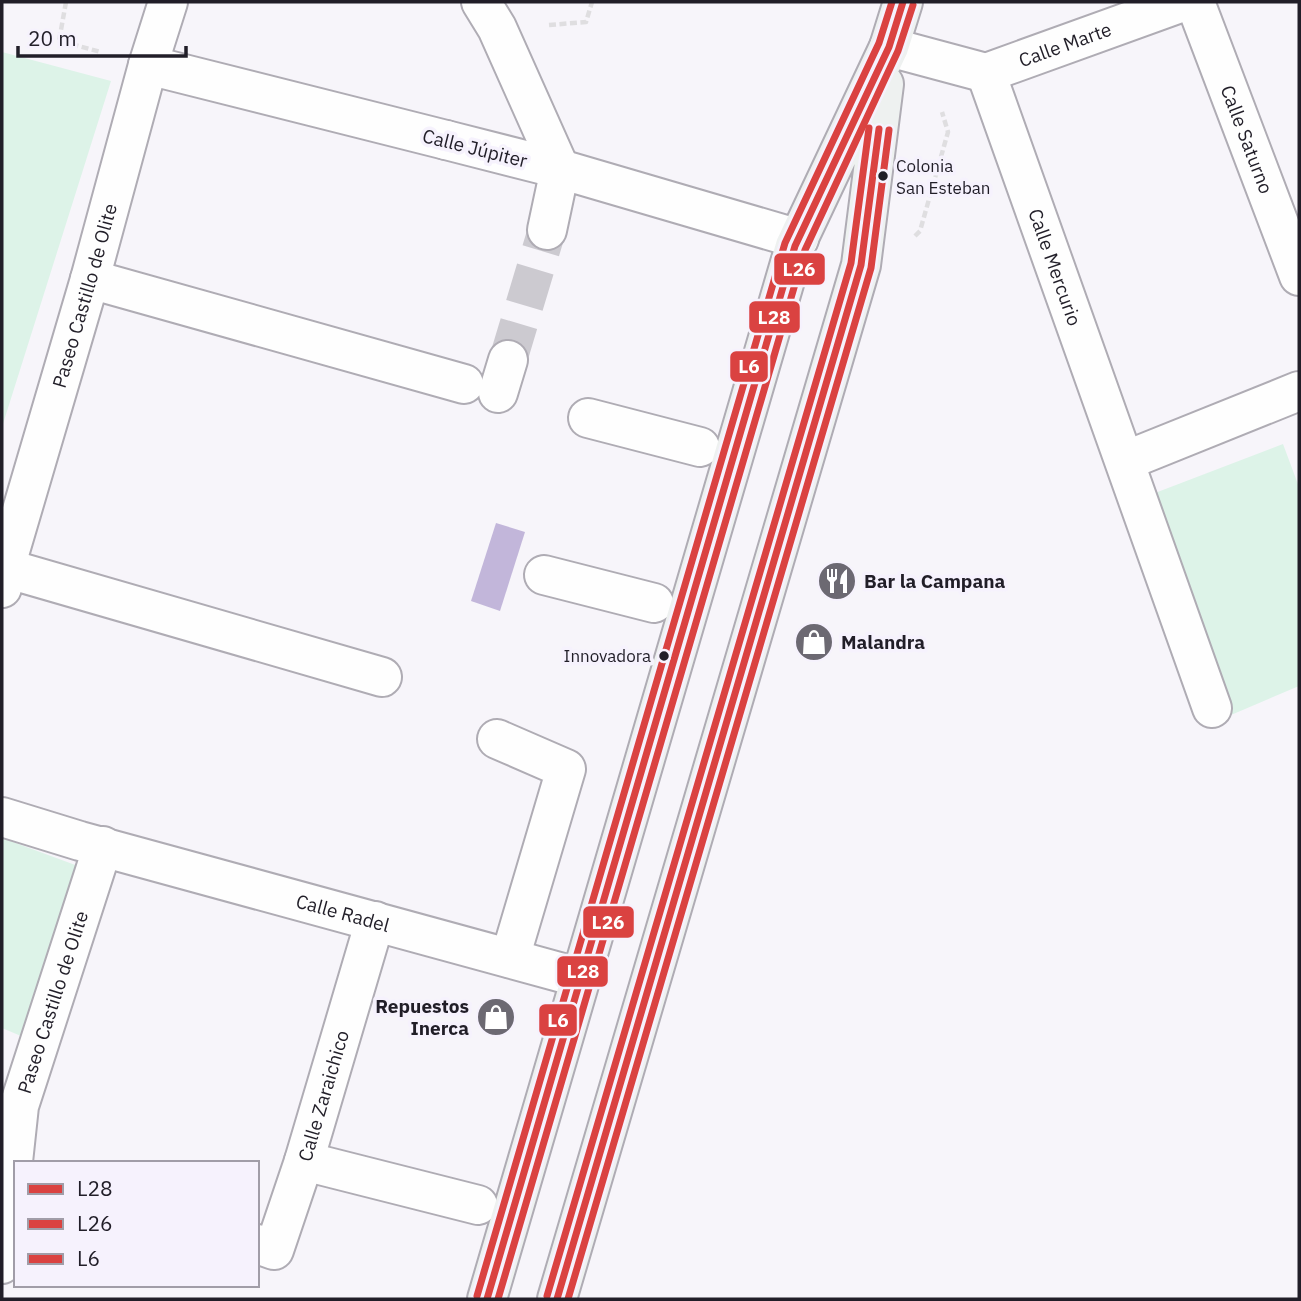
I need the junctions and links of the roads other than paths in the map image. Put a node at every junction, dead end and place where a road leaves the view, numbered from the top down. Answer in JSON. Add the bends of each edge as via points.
{"nodes":[{"id":1,"x":168,"y":2,"type":"edge"},
{"id":2,"x":481,"y":2,"type":"edge"},
{"id":3,"x":903,"y":2,"type":"edge"},
{"id":4,"x":1195,"y":2,"type":"edge"},
{"id":5,"x":1160,"y":6,"type":"edge"},
{"id":6,"x":889,"y":47,"type":"junction"},
{"id":7,"x":148,"y":65,"type":"junction"},
{"id":8,"x":986,"y":73,"type":"junction"},
{"id":9,"x":560,"y":169,"type":"junction"},
{"id":10,"x":547,"y":230,"type":"tunnel mouth"},
{"id":11,"x":799,"y":239,"type":"junction"},
{"id":12,"x":1299,"y":276,"type":"edge"},
{"id":13,"x":90,"y":279,"type":"junction"},
{"id":14,"x":490,"y":379,"type":"dead end"},
{"id":15,"x":1299,"y":391,"type":"edge"},
{"id":16,"x":588,"y":418,"type":"dead end"},
{"id":17,"x":700,"y":447,"type":"dead end"},
{"id":18,"x":1125,"y":461,"type":"junction"},
{"id":19,"x":544,"y":575,"type":"dead end"},
{"id":20,"x":3,"y":578,"type":"edge"},
{"id":21,"x":654,"y":603,"type":"dead end"},
{"id":22,"x":382,"y":677,"type":"dead end"},
{"id":23,"x":1212,"y":708,"type":"dead end"},
{"id":24,"x":497,"y":739,"type":"dead end"},
{"id":25,"x":2,"y":817,"type":"edge"},
{"id":26,"x":103,"y":846,"type":"junction"},
{"id":27,"x":375,"y":921,"type":"junction"},
{"id":28,"x":510,"y":958,"type":"junction"},
{"id":29,"x":581,"y":978,"type":"junction"},
{"id":30,"x":26,"y":1158,"type":"edge"},
{"id":31,"x":304,"y":1161,"type":"junction"},
{"id":32,"x":478,"y":1205,"type":"dead end"},
{"id":33,"x":14,"y":1211,"type":"edge"},
{"id":34,"x":259,"y":1245,"type":"edge"},
{"id":35,"x":2,"y":1264,"type":"edge"},
{"id":36,"x":487,"y":1299,"type":"edge"},
{"id":37,"x":558,"y":1299,"type":"edge"}],
"edges":[{"from":1,"to":7,"type":"street","name":"Paseo Castillo de Olite"},
{"from":2,"to":9,"type":"street"},
{"from":3,"to":6,"type":"main road"},
{"from":4,"to":12,"type":"street","name":"Calle Saturno"},
{"from":5,"to":8,"type":"street","name":"Calle Marte"},
{"from":6,"to":8,"type":"street"},
{"from":6,"to":11,"type":"main road"},
{"from":6,"to":37,"type":"main road","via":[[861,265]]},
{"from":7,"to":9,"type":"street","name":"Calle Júpiter"},
{"from":7,"to":13,"type":"street","name":"Paseo Castillo de Olite"},
{"from":8,"to":18,"type":"street","name":"Calle Mercurio"},
{"from":9,"to":10,"type":"street"},
{"from":9,"to":11,"type":"street","name":"Calle Júpiter"},
{"from":11,"to":29,"type":"main road"},
{"from":13,"to":14,"type":"street"},
{"from":13,"to":20,"type":"street","name":"Paseo Castillo de Olite"},
{"from":15,"to":18,"type":"street"},
{"from":16,"to":17,"type":"street"},
{"from":18,"to":23,"type":"street","name":"Calle Mercurio"},
{"from":19,"to":21,"type":"street"},
{"from":20,"to":22,"type":"street"},
{"from":24,"to":28,"type":"street","via":[[566,769]]},
{"from":25,"to":26,"type":"street"},
{"from":26,"to":27,"type":"street","name":"Calle Radel"},
{"from":26,"to":30,"type":"street","name":"Paseo Castillo de Olite","via":[[19,1106]]},
{"from":27,"to":28,"type":"street","name":"Calle Radel"},
{"from":27,"to":31,"type":"street","name":"Calle Zaraichico"},
{"from":28,"to":29,"type":"street","name":"Calle Radel"},
{"from":29,"to":36,"type":"main road"},
{"from":31,"to":32,"type":"street"},
{"from":31,"to":34,"type":"street","name":"Calle Zaraichico","via":[[274,1250]]},
{"from":33,"to":35,"type":"street","name":"Paseo Castillo de Olite"}]}
